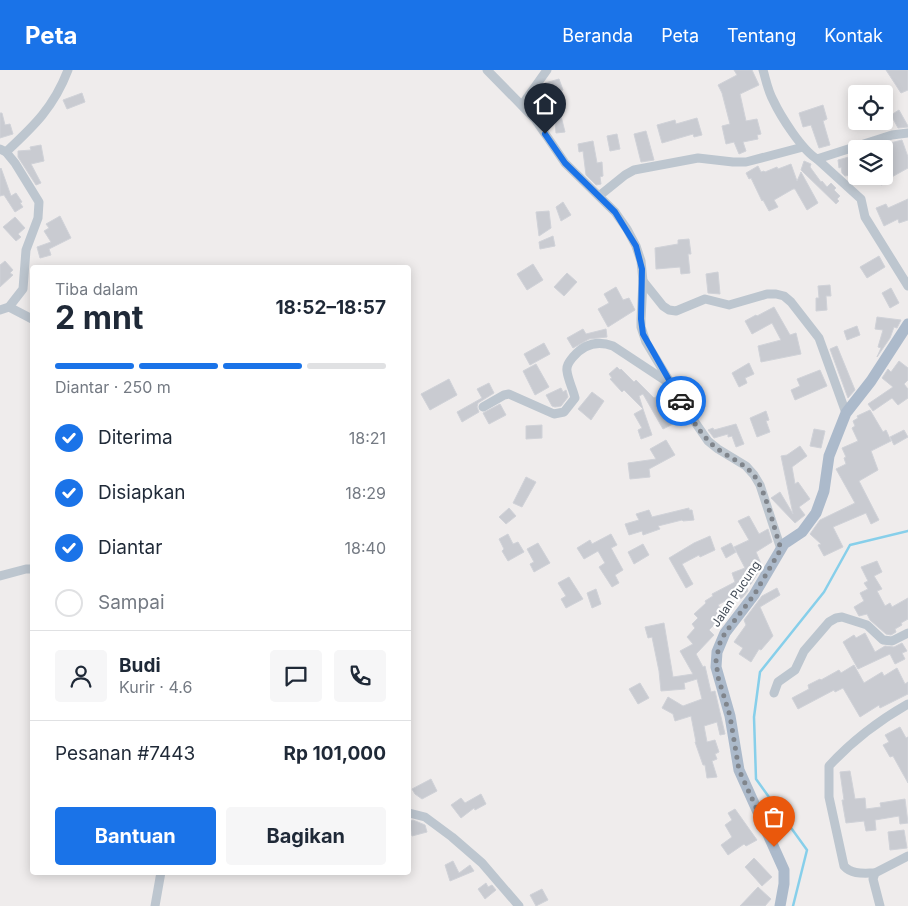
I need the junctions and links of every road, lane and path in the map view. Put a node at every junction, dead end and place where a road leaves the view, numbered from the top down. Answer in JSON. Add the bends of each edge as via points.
{"nodes":[{"id":1,"x":68,"y":70,"type":"edge"},
{"id":2,"x":487,"y":70,"type":"edge"},
{"id":3,"x":547,"y":70,"type":"edge"},
{"id":4,"x":763,"y":70,"type":"edge"},
{"id":5,"x":522,"y":105,"type":"junction"},
{"id":6,"x":908,"y":133,"type":"edge"},
{"id":7,"x":803,"y":147,"type":"junction"},
{"id":8,"x":3,"y":150,"type":"edge"},
{"id":9,"x":818,"y":159,"type":"junction"},
{"id":10,"x":599,"y":196,"type":"junction"},
{"id":11,"x":643,"y":281,"type":"junction"},
{"id":12,"x":908,"y":286,"type":"edge"},
{"id":13,"x":9,"y":307,"type":"junction"},
{"id":14,"x":0,"y":310,"type":"edge"},
{"id":15,"x":30,"y":318,"type":"edge"},
{"id":16,"x":908,"y":324,"type":"edge"},
{"id":17,"x":671,"y":384,"type":"junction"},
{"id":18,"x":483,"y":407,"type":"dead end"},
{"id":19,"x":846,"y":413,"type":"junction"},
{"id":20,"x":781,"y":549,"type":"junction"},
{"id":21,"x":30,"y":569,"type":"edge"},
{"id":22,"x":0,"y":576,"type":"edge"},
{"id":23,"x":908,"y":633,"type":"edge"},
{"id":24,"x":774,"y":693,"type":"dead end"},
{"id":25,"x":908,"y":704,"type":"edge"},
{"id":26,"x":411,"y":814,"type":"edge"},
{"id":27,"x":908,"y":856,"type":"edge"},
{"id":28,"x":875,"y":874,"type":"junction"},
{"id":29,"x":160,"y":875,"type":"edge"},
{"id":30,"x":155,"y":906,"type":"edge"},
{"id":31,"x":519,"y":906,"type":"edge"},
{"id":32,"x":780,"y":906,"type":"edge"},
{"id":33,"x":880,"y":906,"type":"edge"}],
"edges":[{"from":1,"to":8,"type":"street","via":[[41,119]]},
{"from":2,"to":5,"type":"street"},
{"from":3,"to":5,"type":"street"},
{"from":4,"to":7,"type":"street","via":[[773,99]]},
{"from":5,"to":10,"type":"street","via":[[565,163]]},
{"from":6,"to":9,"type":"street"},
{"from":7,"to":9,"type":"street"},
{"from":7,"to":10,"type":"street","via":[[746,162],[698,158],[634,170]]},
{"from":8,"to":13,"type":"street","via":[[39,202],[38,218],[26,250],[22,289]]},
{"from":9,"to":12,"type":"street","via":[[861,199],[865,217]]},
{"from":10,"to":11,"type":"street","via":[[620,220],[636,246]]},
{"from":11,"to":17,"type":"street","via":[[641,327],[646,342]]},
{"from":11,"to":19,"type":"street","via":[[663,306],[676,311],[706,299],[729,305],[767,294],[784,296],[819,338]]},
{"from":13,"to":14,"type":"street"},
{"from":13,"to":15,"type":"street"},
{"from":16,"to":19,"type":"main road","name":"Jalan Pucung"},
{"from":17,"to":18,"type":"street","via":[[613,346],[593,343],[579,350],[567,365],[575,398],[564,412],[554,414],[509,394]]},
{"from":17,"to":20,"type":"street","via":[[708,441],[754,475]]},
{"from":19,"to":20,"type":"main road","name":"Jalan Pucung","via":[[830,456],[824,491],[816,513],[804,530]]},
{"from":20,"to":32,"type":"main road","name":"Jalan Pucung","via":[[754,595],[725,633],[716,660],[739,770],[784,870]]},
{"from":21,"to":22,"type":"street"},
{"from":23,"to":24,"type":"street","via":[[892,641],[883,640],[867,625],[836,618],[804,651],[795,670],[778,682]]},
{"from":25,"to":28,"type":"street","via":[[886,716],[847,746],[829,766],[829,797],[844,866],[855,873]]},
{"from":26,"to":31,"type":"street","via":[[425,817],[452,837],[482,863]]},
{"from":27,"to":28,"type":"street"},
{"from":28,"to":33,"type":"street","via":[[873,879]]},
{"from":29,"to":30,"type":"street"}]}
